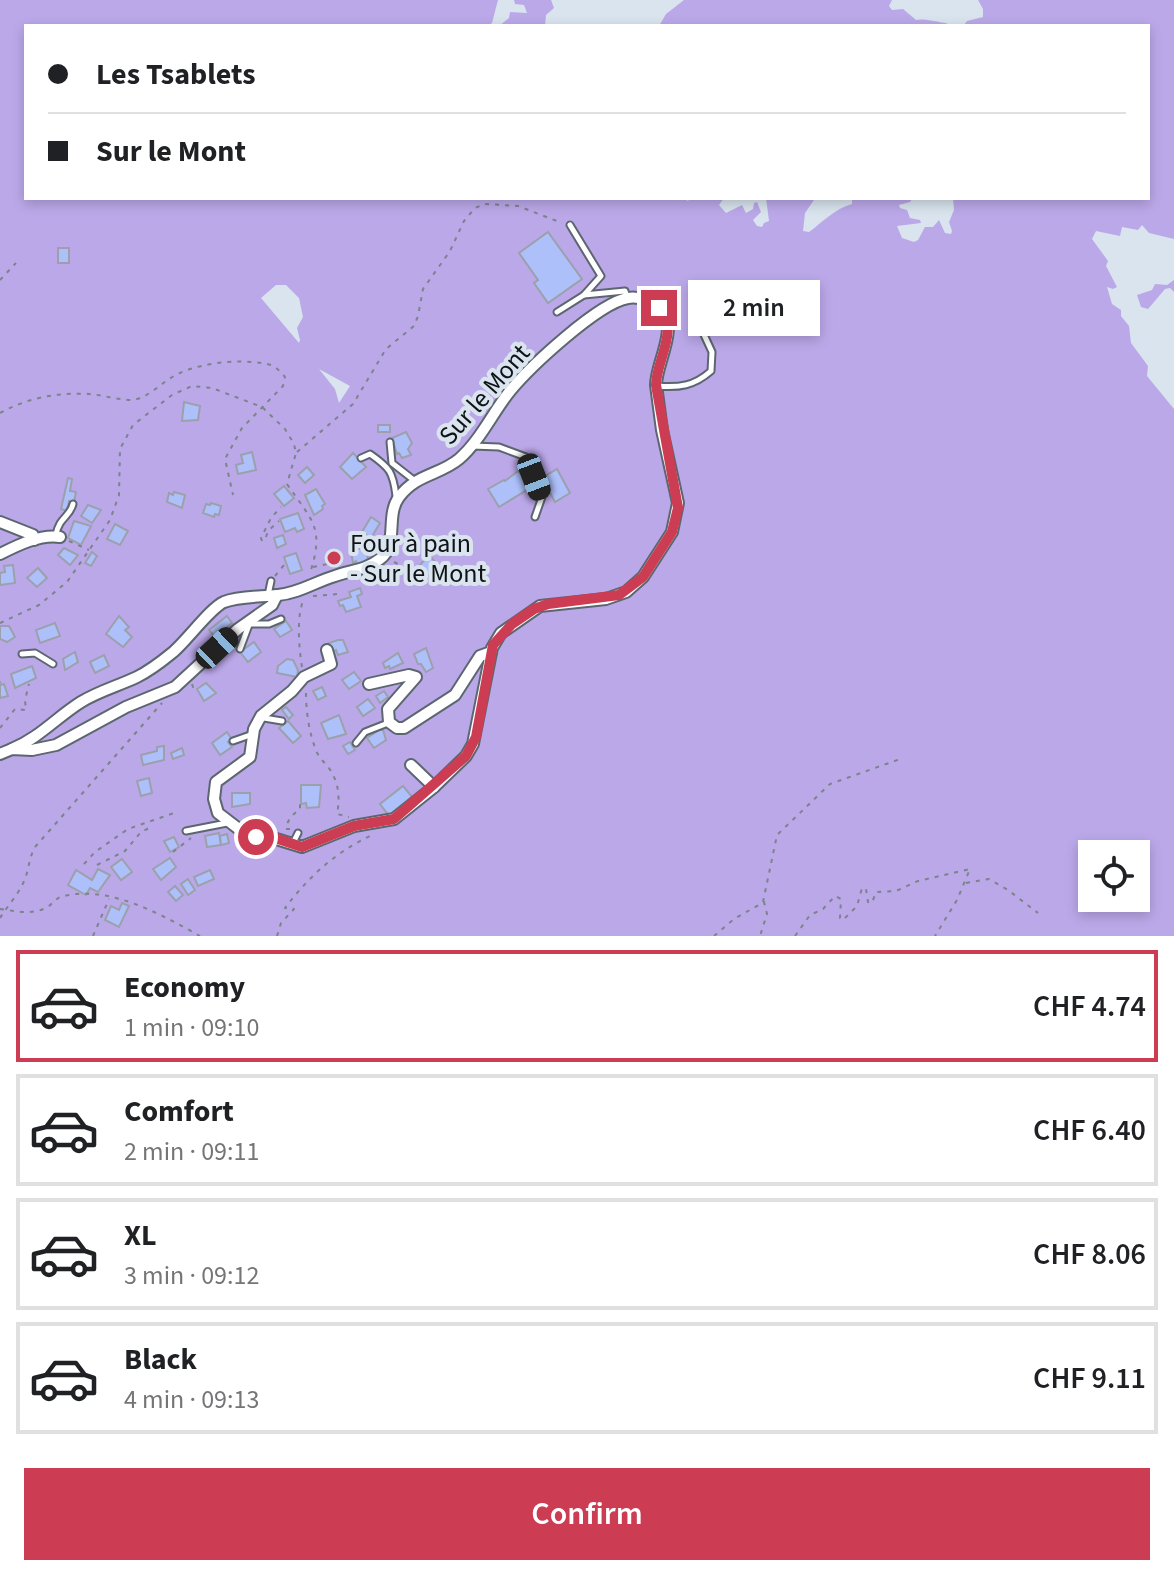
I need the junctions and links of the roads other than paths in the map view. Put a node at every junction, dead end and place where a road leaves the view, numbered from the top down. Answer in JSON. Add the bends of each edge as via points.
{"nodes":[{"id":1,"x":570,"y":225,"type":"road end"},
{"id":2,"x":584,"y":295,"type":"junction"},
{"id":3,"x":627,"y":298,"type":"junction"},
{"id":4,"x":557,"y":312,"type":"dead end"},
{"id":5,"x":700,"y":326,"type":"dead end"},
{"id":6,"x":656,"y":385,"type":"junction"},
{"id":7,"x":390,"y":442,"type":"dead end"},
{"id":8,"x":471,"y":446,"type":"junction"},
{"id":9,"x":361,"y":458,"type":"dead end"},
{"id":10,"x":416,"y":481,"type":"junction"},
{"id":11,"x":399,"y":497,"type":"junction"},
{"id":12,"x":73,"y":504,"type":"dead end"},
{"id":13,"x":535,"y":517,"type":"dead end"},
{"id":14,"x":0,"y":522,"type":"edge"},
{"id":15,"x":58,"y":537,"type":"joint"},
{"id":16,"x":34,"y":540,"type":"junction"},
{"id":17,"x":0,"y":554,"type":"edge"},
{"id":18,"x":271,"y":581,"type":"road end"},
{"id":19,"x":273,"y":596,"type":"junction"},
{"id":20,"x":281,"y":619,"type":"dead end"},
{"id":21,"x":248,"y":624,"type":"junction"},
{"id":22,"x":240,"y":649,"type":"dead end"},
{"id":23,"x":327,"y":650,"type":"dead end"},
{"id":24,"x":491,"y":652,"type":"junction"},
{"id":25,"x":22,"y":654,"type":"dead end"},
{"id":26,"x":53,"y":664,"type":"dead end"},
{"id":27,"x":369,"y":684,"type":"dead end"},
{"id":28,"x":260,"y":716,"type":"junction"},
{"id":29,"x":282,"y":721,"type":"dead end"},
{"id":30,"x":389,"y":722,"type":"junction"},
{"id":31,"x":253,"y":734,"type":"junction"},
{"id":32,"x":233,"y":741,"type":"dead end"},
{"id":33,"x":356,"y":743,"type":"dead end"},
{"id":34,"x":12,"y":749,"type":"junction"},
{"id":35,"x":0,"y":754,"type":"edge"},
{"id":36,"x":411,"y":765,"type":"dead end"},
{"id":37,"x":434,"y":787,"type":"junction"},
{"id":38,"x":229,"y":822,"type":"junction"},
{"id":39,"x":186,"y":831,"type":"dead end"}],
"edges":[{"from":1,"to":2,"type":"lane","via":[[601,276]]},
{"from":2,"to":3,"type":"lane","via":[[625,291]]},
{"from":2,"to":4,"type":"lane"},
{"from":3,"to":6,"type":"street","via":[[654,304],[667,320]]},
{"from":3,"to":8,"type":"street","name":"Sur le Mont","via":[[603,310],[534,366]]},
{"from":5,"to":6,"type":"lane","via":[[712,352],[711,371],[698,382]]},
{"from":6,"to":24,"type":"street","via":[[678,503],[668,540],[626,592],[534,609],[501,633]]},
{"from":7,"to":10,"type":"lane","via":[[392,463]]},
{"from":8,"to":10,"type":"street","name":"Sur le Mont","via":[[456,462]]},
{"from":8,"to":13,"type":"lane","via":[[499,447],[526,457],[542,497]]},
{"from":9,"to":11,"type":"lane","via":[[370,454],[388,467]]},
{"from":10,"to":11,"type":"street","name":"Sur le Mont"},
{"from":11,"to":19,"type":"street","via":[[384,555],[299,595]]},
{"from":12,"to":15,"type":"lane","via":[[60,520]]},
{"from":14,"to":16,"type":"street"},
{"from":15,"to":16,"type":"street"},
{"from":16,"to":17,"type":"street"},
{"from":18,"to":19,"type":"lane"},
{"from":19,"to":21,"type":"street","via":[[272,605]]},
{"from":19,"to":34,"type":"street","via":[[220,604],[158,663],[97,692],[38,737]]},
{"from":20,"to":21,"type":"lane"},
{"from":21,"to":22,"type":"lane"},
{"from":21,"to":34,"type":"street","via":[[175,687],[56,745]]},
{"from":23,"to":28,"type":"street","via":[[331,664],[304,677]]},
{"from":24,"to":30,"type":"street","via":[[480,656],[446,702],[404,728]]},
{"from":24,"to":37,"type":"street","via":[[476,737],[466,756]]},
{"from":25,"to":26,"type":"lane","via":[[35,653]]},
{"from":27,"to":30,"type":"street","via":[[416,677],[389,706]]},
{"from":28,"to":29,"type":"lane"},
{"from":28,"to":31,"type":"street"},
{"from":30,"to":33,"type":"lane","via":[[365,732]]},
{"from":31,"to":32,"type":"lane"},
{"from":31,"to":38,"type":"street","via":[[250,757],[215,785],[217,812]]},
{"from":34,"to":35,"type":"street"},
{"from":36,"to":37,"type":"street"},
{"from":37,"to":38,"type":"street","via":[[394,819],[373,828],[354,826],[302,847],[296,838],[248,836]]},
{"from":38,"to":39,"type":"lane"}]}
